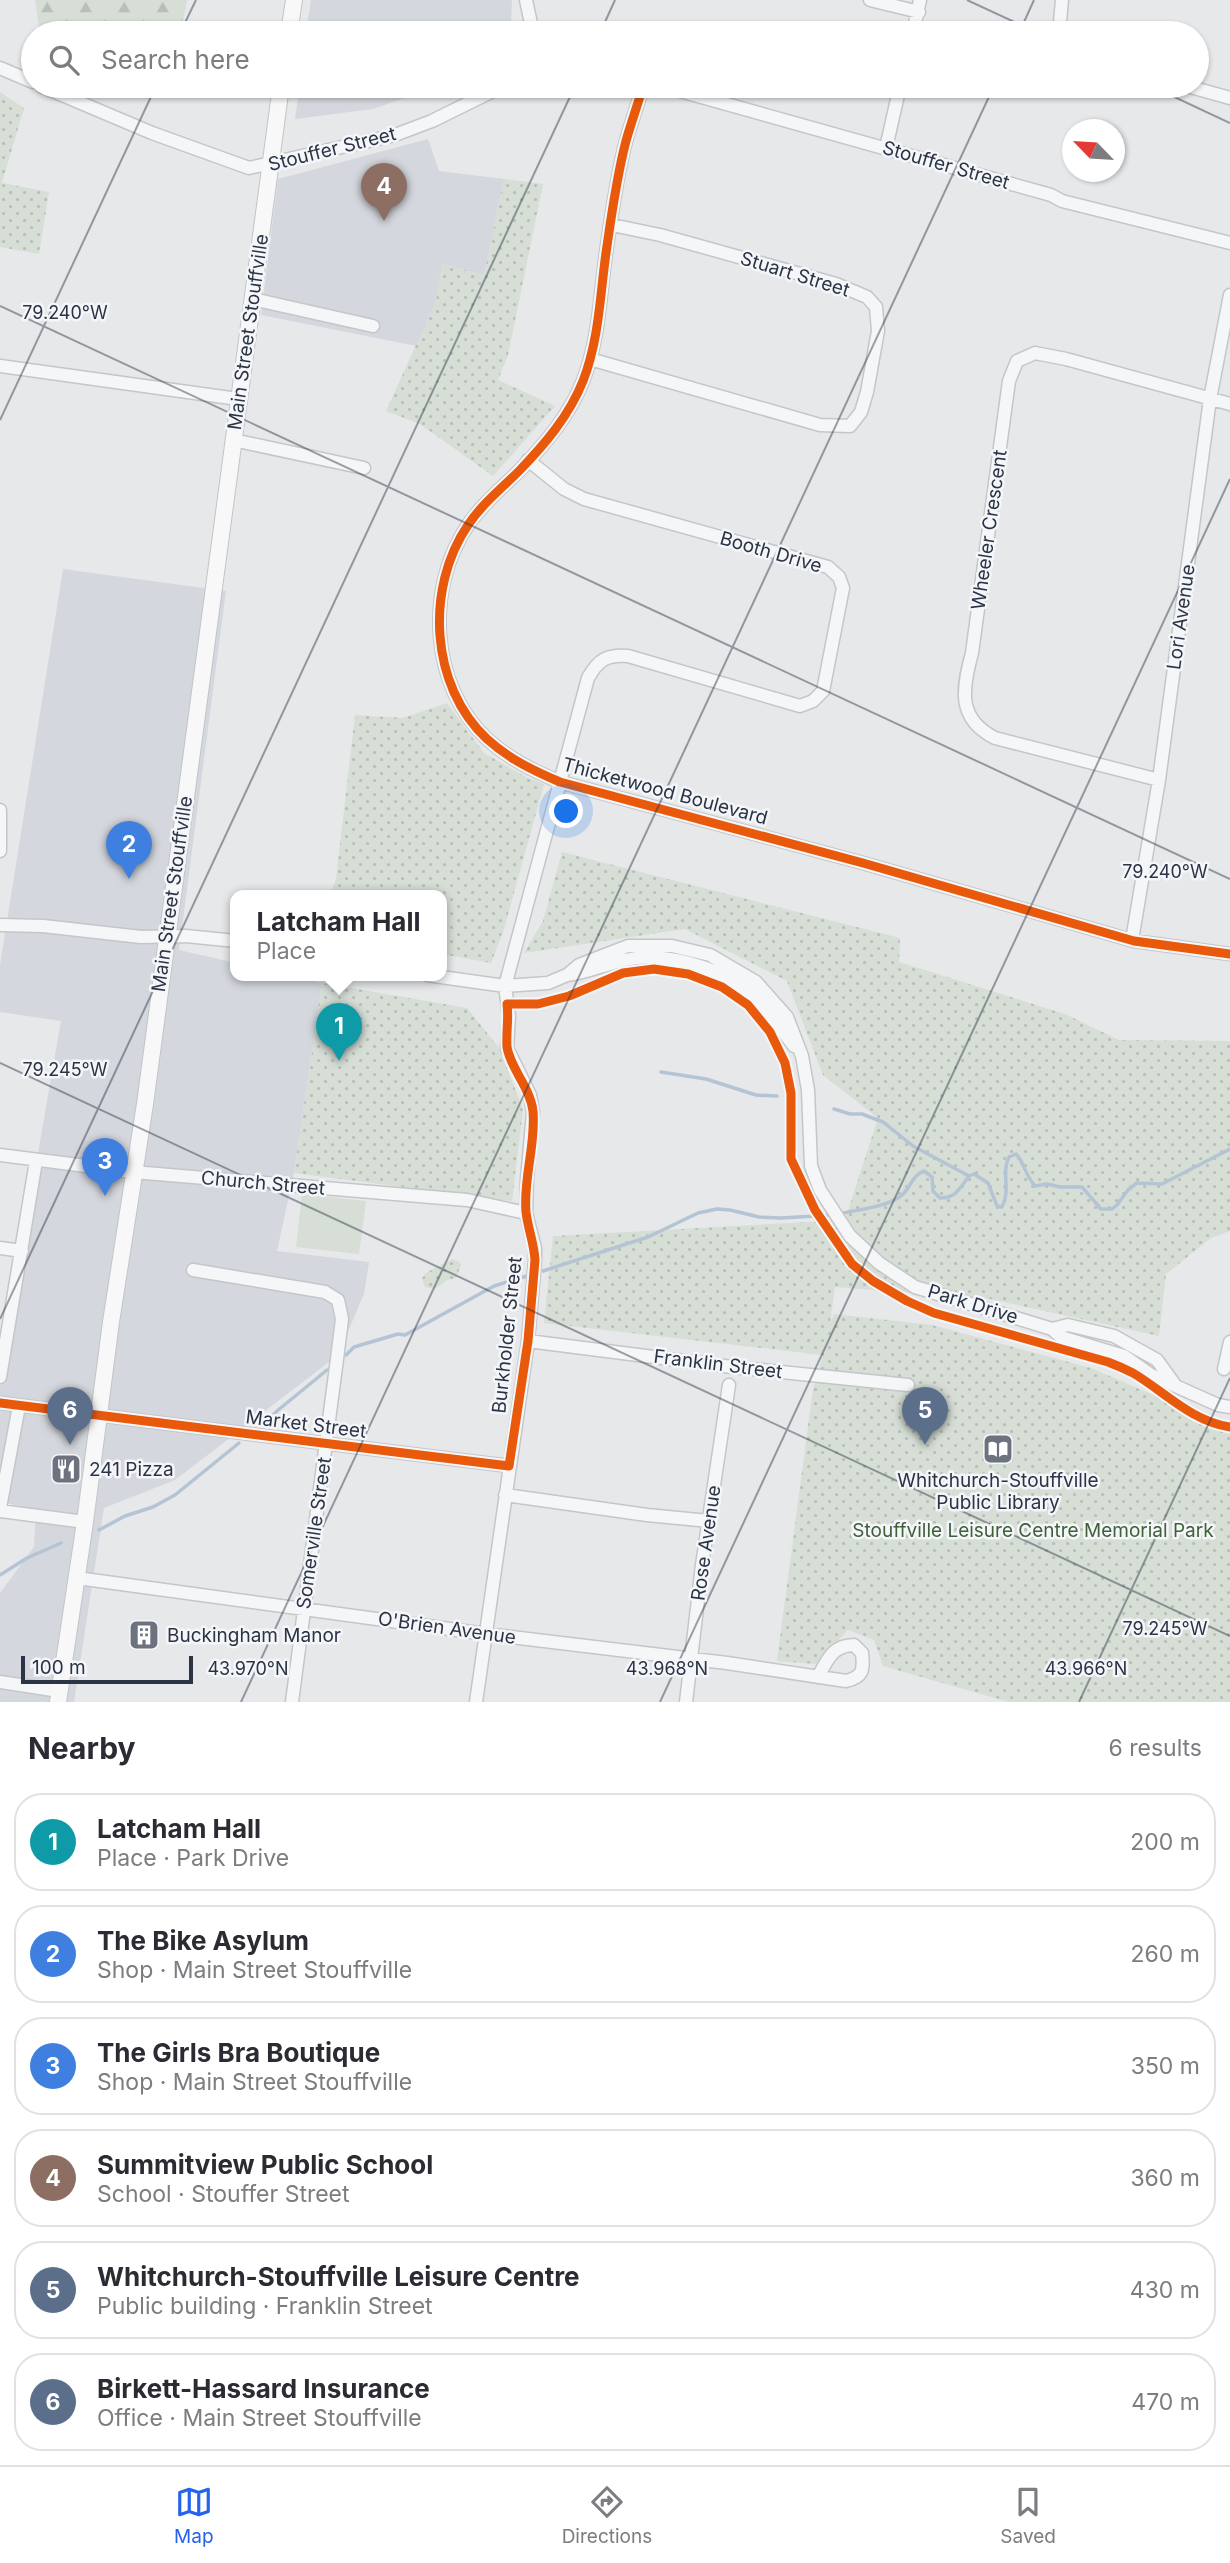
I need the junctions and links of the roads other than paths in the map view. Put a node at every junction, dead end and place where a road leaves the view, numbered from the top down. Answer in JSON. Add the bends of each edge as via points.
{"nodes":[{"id":1,"x":294,"y":0,"type":"edge"},
{"id":2,"x":526,"y":0,"type":"edge"},
{"id":3,"x":870,"y":0,"type":"edge"},
{"id":4,"x":1062,"y":0,"type":"edge"},
{"id":5,"x":919,"y":6,"type":"edge"},
{"id":6,"x":291,"y":21,"type":"edge"},
{"id":7,"x":530,"y":21,"type":"edge"},
{"id":8,"x":1060,"y":21,"type":"edge"},
{"id":9,"x":0,"y":68,"type":"edge"},
{"id":10,"x":21,"y":77,"type":"edge"},
{"id":11,"x":1209,"y":92,"type":"edge"},
{"id":12,"x":69,"y":98,"type":"edge"},
{"id":13,"x":279,"y":98,"type":"edge"},
{"id":14,"x":479,"y":98,"type":"edge"},
{"id":15,"x":639,"y":98,"type":"edge"},
{"id":16,"x":705,"y":98,"type":"edge"},
{"id":17,"x":898,"y":98,"type":"edge"},
{"id":18,"x":1230,"y":98,"type":"edge"},
{"id":19,"x":886,"y":148,"type":"junction"},
{"id":20,"x":270,"y":164,"type":"junction"},
{"id":21,"x":612,"y":225,"type":"junction"},
{"id":22,"x":1230,"y":243,"type":"edge"},
{"id":23,"x":1230,"y":295,"type":"edge"},
{"id":24,"x":253,"y":299,"type":"junction"},
{"id":25,"x":373,"y":326,"type":"dead end"},
{"id":26,"x":590,"y":359,"type":"junction"},
{"id":27,"x":0,"y":366,"type":"edge"},
{"id":28,"x":238,"y":399,"type":"junction"},
{"id":29,"x":1210,"y":399,"type":"junction"},
{"id":30,"x":1230,"y":404,"type":"edge"},
{"id":31,"x":233,"y":440,"type":"junction"},
{"id":32,"x":528,"y":460,"type":"junction"},
{"id":33,"x":364,"y":468,"type":"dead end"},
{"id":34,"x":1159,"y":780,"type":"junction"},
{"id":35,"x":560,"y":782,"type":"junction"},
{"id":36,"x":0,"y":810,"type":"edge"},
{"id":37,"x":0,"y":851,"type":"edge"},
{"id":38,"x":0,"y":925,"type":"edge"},
{"id":39,"x":168,"y":936,"type":"junction"},
{"id":40,"x":1132,"y":940,"type":"junction"},
{"id":41,"x":230,"y":941,"type":"edge"},
{"id":42,"x":1230,"y":954,"type":"edge"},
{"id":43,"x":447,"y":978,"type":"edge"},
{"id":44,"x":505,"y":986,"type":"junction"},
{"id":45,"x":0,"y":1156,"type":"edge"},
{"id":46,"x":36,"y":1161,"type":"junction"},
{"id":47,"x":133,"y":1172,"type":"junction"},
{"id":48,"x":526,"y":1213,"type":"junction"},
{"id":49,"x":0,"y":1248,"type":"edge"},
{"id":50,"x":22,"y":1251,"type":"junction"},
{"id":51,"x":193,"y":1270,"type":"dead end"},
{"id":52,"x":528,"y":1341,"type":"junction"},
{"id":53,"x":1230,"y":1342,"type":"edge"},
{"id":54,"x":1224,"y":1369,"type":"dead end"},
{"id":55,"x":0,"y":1377,"type":"edge"},
{"id":56,"x":729,"y":1385,"type":"dead end"},
{"id":57,"x":908,"y":1385,"type":"dead end"},
{"id":58,"x":0,"y":1403,"type":"edge"},
{"id":59,"x":19,"y":1406,"type":"junction"},
{"id":60,"x":1230,"y":1407,"type":"edge"},
{"id":61,"x":99,"y":1416,"type":"junction"},
{"id":62,"x":326,"y":1444,"type":"junction"},
{"id":63,"x":509,"y":1466,"type":"junction"},
{"id":64,"x":505,"y":1494,"type":"junction"},
{"id":65,"x":0,"y":1509,"type":"edge"},
{"id":66,"x":709,"y":1521,"type":"junction"},
{"id":67,"x":85,"y":1522,"type":"junction"},
{"id":68,"x":77,"y":1577,"type":"junction"},
{"id":69,"x":304,"y":1607,"type":"junction"},
{"id":70,"x":486,"y":1634,"type":"junction"},
{"id":71,"x":691,"y":1659,"type":"junction"},
{"id":72,"x":817,"y":1677,"type":"dead end"},
{"id":73,"x":0,"y":1682,"type":"edge"},
{"id":74,"x":59,"y":1696,"type":"edge"},
{"id":75,"x":292,"y":1702,"type":"edge"},
{"id":76,"x":476,"y":1702,"type":"edge"},
{"id":77,"x":686,"y":1702,"type":"edge"}],
"edges":[{"from":1,"to":6,"type":"main road"},
{"from":2,"to":7,"type":"street"},
{"from":3,"to":5,"type":"street"},
{"from":4,"to":8,"type":"street"},
{"from":9,"to":10,"type":"street"},
{"from":11,"to":18,"type":"street"},
{"from":12,"to":20,"type":"street","name":"Stouffer Street","via":[[249,168]]},
{"from":13,"to":20,"type":"main road","name":"Main Street Stouffville"},
{"from":14,"to":20,"type":"street","name":"Stouffer Street","via":[[395,135]]},
{"from":15,"to":21,"type":"street","name":"Thicketwood Boulevard","via":[[626,142]]},
{"from":16,"to":19,"type":"street","name":"Stouffer Street"},
{"from":17,"to":19,"type":"street"},
{"from":19,"to":22,"type":"street","name":"Stouffer Street","via":[[1062,201]]},
{"from":20,"to":24,"type":"main road","name":"Main Street Stouffville"},
{"from":21,"to":26,"type":"street","name":"Thicketwood Boulevard"},
{"from":21,"to":26,"type":"street","name":"Stuart Street","via":[[836,284],[867,297],[876,307],[878,331],[867,392],[861,412],[850,426],[820,425]]},
{"from":23,"to":29,"type":"street","name":"Lori Avenue"},
{"from":24,"to":25,"type":"street"},
{"from":24,"to":28,"type":"main road","name":"Main Street Stouffville"},
{"from":26,"to":32,"type":"street","name":"Thicketwood Boulevard","via":[[563,420]]},
{"from":27,"to":28,"type":"street"},
{"from":28,"to":31,"type":"main road","name":"Main Street Stouffville"},
{"from":29,"to":30,"type":"street","name":"Wheeler Crescent"},
{"from":29,"to":34,"type":"street","name":"Lori Avenue"},
{"from":29,"to":34,"type":"street","name":"Wheeler Crescent","via":[[1066,359],[1035,353],[1017,361],[1009,381],[967,672],[965,702],[980,730],[995,738]]},
{"from":31,"to":33,"type":"street"},
{"from":31,"to":39,"type":"main road","name":"Main Street Stouffville"},
{"from":32,"to":35,"type":"street","name":"Thicketwood Boulevard","via":[[458,541],[440,597],[439,637],[464,710],[486,738],[527,768]]},
{"from":32,"to":35,"type":"street","name":"Booth Drive","via":[[583,499],[828,567],[839,576],[842,588],[822,691],[800,706],[628,656],[599,661],[588,678]]},
{"from":34,"to":40,"type":"street","name":"Lori Avenue"},
{"from":35,"to":40,"type":"street","name":"Thicketwood Boulevard"},
{"from":35,"to":44,"type":"street"},
{"from":36,"to":37,"type":"street"},
{"from":38,"to":39,"type":"street"},
{"from":39,"to":41,"type":"street"},
{"from":39,"to":47,"type":"main road","name":"Main Street Stouffville"},
{"from":40,"to":42,"type":"street","name":"Thicketwood Boulevard"},
{"from":43,"to":44,"type":"street","name":"Park Drive"},
{"from":44,"to":48,"type":"street","name":"Burkholder Street","via":[[507,1048],[530,1095],[533,1112]]},
{"from":44,"to":60,"type":"street","name":"Park Drive","via":[[548,983],[628,946],[672,946],[710,955],[756,982],[787,1017],[802,1056],[808,1090],[811,1166],[820,1190],[849,1236],[878,1263],[915,1287],[1052,1329],[1068,1325],[1114,1336],[1157,1360],[1176,1386]]},
{"from":45,"to":46,"type":"street","name":"Church Street"},
{"from":46,"to":47,"type":"street","name":"Church Street"},
{"from":46,"to":50,"type":"street"},
{"from":47,"to":48,"type":"street","name":"Church Street","via":[[467,1200]]},
{"from":47,"to":61,"type":"main road","name":"Main Street Stouffville"},
{"from":48,"to":52,"type":"street","name":"Burkholder Street","via":[[535,1254]]},
{"from":49,"to":50,"type":"street"},
{"from":50,"to":55,"type":"street"},
{"from":51,"to":62,"type":"street","name":"Somerville Street","via":[[325,1292],[338,1300],[341,1322]]},
{"from":52,"to":57,"type":"street","name":"Franklin Street"},
{"from":52,"to":63,"type":"street","name":"Burkholder Street"},
{"from":53,"to":54,"type":"street"},
{"from":56,"to":66,"type":"street","name":"Rose Avenue"},
{"from":58,"to":59,"type":"street","name":"Market Street"},
{"from":59,"to":61,"type":"street","name":"Market Street"},
{"from":59,"to":65,"type":"street"},
{"from":61,"to":62,"type":"street","name":"Market Street"},
{"from":61,"to":67,"type":"main road","name":"Main Street Stouffville"},
{"from":62,"to":63,"type":"street","name":"Market Street"},
{"from":62,"to":69,"type":"street","name":"Somerville Street"},
{"from":63,"to":64,"type":"street","name":"Burkholder Street"},
{"from":64,"to":66,"type":"street"},
{"from":64,"to":70,"type":"street","name":"Burkholder Street"},
{"from":65,"to":67,"type":"street"},
{"from":66,"to":71,"type":"street","name":"Rose Avenue"},
{"from":67,"to":68,"type":"main road","name":"Main Street Stouffville"},
{"from":68,"to":69,"type":"street","name":"O'Brien Avenue"},
{"from":68,"to":74,"type":"main road","name":"Main Street Stouffville"},
{"from":69,"to":70,"type":"street","name":"O'Brien Avenue"},
{"from":69,"to":75,"type":"street","name":"Somerville Street"},
{"from":70,"to":71,"type":"street","name":"O'Brien Avenue"},
{"from":70,"to":76,"type":"street","name":"Burkholder Street"},
{"from":71,"to":72,"type":"street","name":"O'Brien Avenue"},
{"from":71,"to":77,"type":"street","name":"Rose Avenue"},
{"from":73,"to":74,"type":"street"}]}
